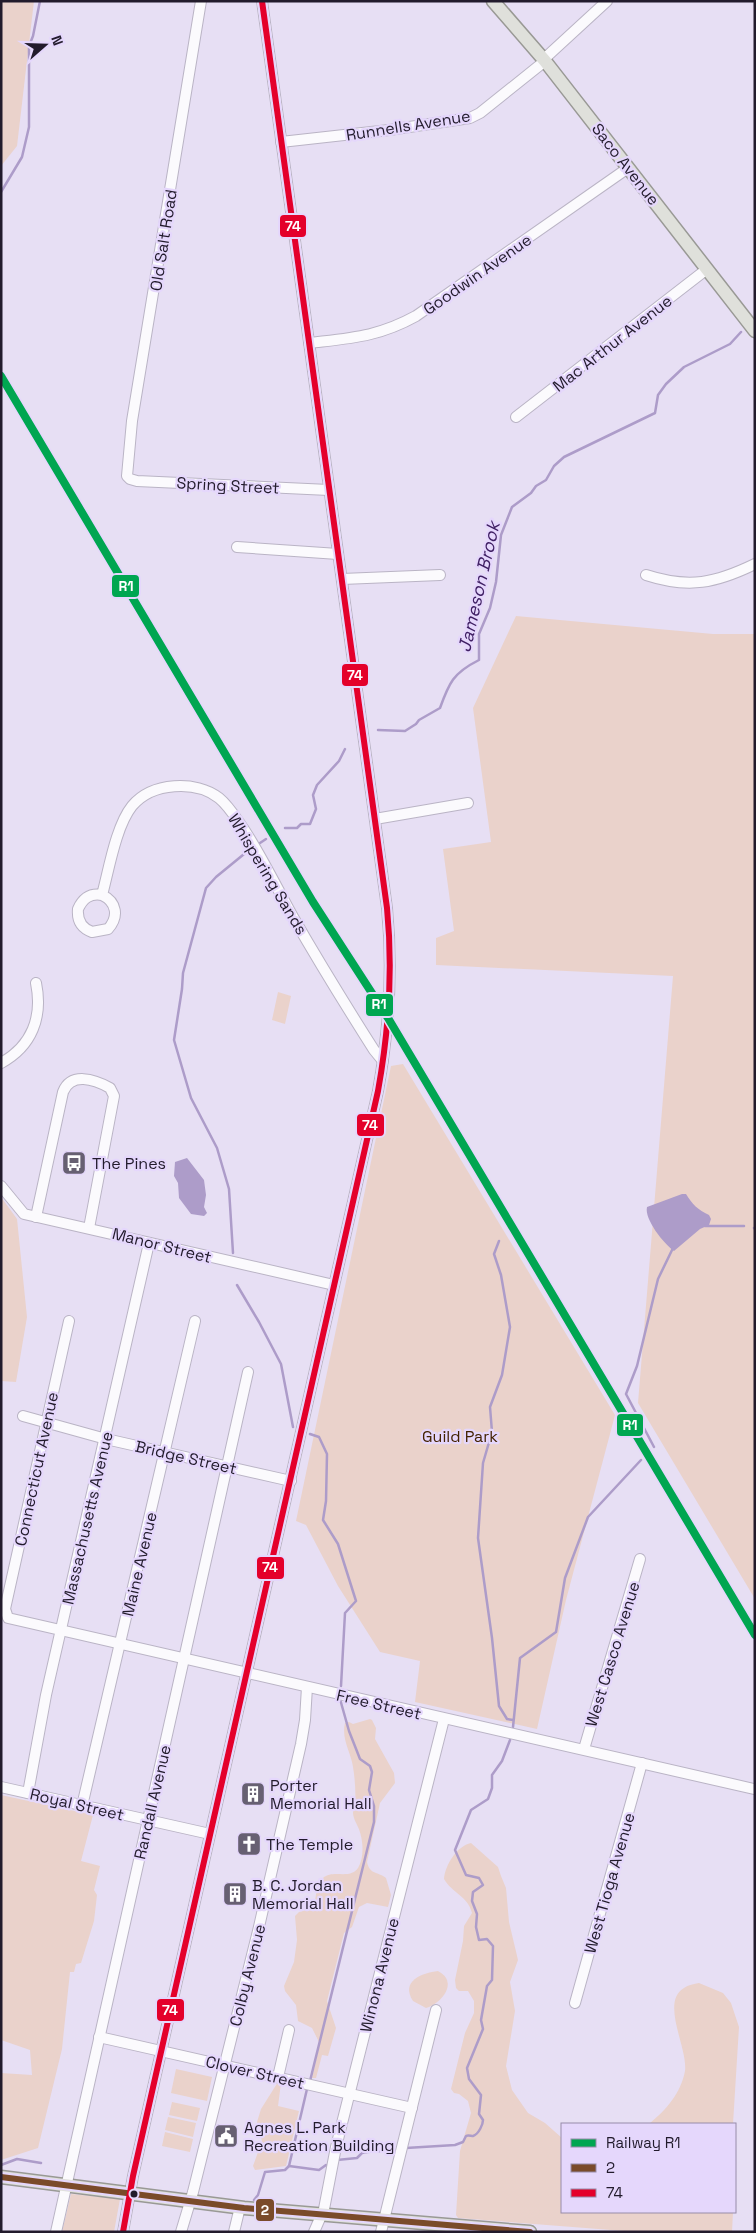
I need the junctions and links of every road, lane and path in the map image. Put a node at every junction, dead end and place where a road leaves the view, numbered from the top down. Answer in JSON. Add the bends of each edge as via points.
{"nodes":[{"id":1,"x":201,"y":1,"type":"edge"},
{"id":2,"x":262,"y":1,"type":"edge"},
{"id":3,"x":493,"y":1,"type":"edge"},
{"id":4,"x":607,"y":1,"type":"edge"},
{"id":5,"x":544,"y":60,"type":"junction"},
{"id":6,"x":281,"y":142,"type":"junction"},
{"id":7,"x":628,"y":168,"type":"junction"},
{"id":8,"x":707,"y":269,"type":"junction"},
{"id":9,"x":755,"y":330,"type":"edge"},
{"id":10,"x":309,"y":343,"type":"junction"},
{"id":11,"x":516,"y":417,"type":"dead end"},
{"id":12,"x":128,"y":478,"type":"joint"},
{"id":13,"x":329,"y":490,"type":"junction"},
{"id":14,"x":237,"y":547,"type":"dead end"},
{"id":15,"x":338,"y":554,"type":"junction"},
{"id":16,"x":755,"y":564,"type":"edge"},
{"id":17,"x":646,"y":574,"type":"dead end"},
{"id":18,"x":440,"y":575,"type":"dead end"},
{"id":19,"x":342,"y":579,"type":"junction"},
{"id":20,"x":468,"y":803,"type":"dead end"},
{"id":21,"x":375,"y":819,"type":"junction"},
{"id":22,"x":102,"y":895,"type":"dead end"},
{"id":23,"x":36,"y":983,"type":"dead end"},
{"id":24,"x":383,"y":1061,"type":"junction"},
{"id":25,"x":1,"y":1063,"type":"edge"},
{"id":26,"x":1,"y":1186,"type":"edge"},
{"id":27,"x":36,"y":1217,"type":"junction"},
{"id":28,"x":89,"y":1228,"type":"junction"},
{"id":29,"x":149,"y":1243,"type":"junction"},
{"id":30,"x":334,"y":1285,"type":"junction"},
{"id":31,"x":195,"y":1320,"type":"dead end"},
{"id":32,"x":69,"y":1321,"type":"dead end"},
{"id":33,"x":248,"y":1372,"type":"dead end"},
{"id":34,"x":23,"y":1416,"type":"dead end"},
{"id":35,"x":47,"y":1422,"type":"junction"},
{"id":36,"x":106,"y":1439,"type":"junction"},
{"id":37,"x":166,"y":1453,"type":"junction"},
{"id":38,"x":227,"y":1467,"type":"junction"},
{"id":39,"x":291,"y":1481,"type":"junction"},
{"id":40,"x":640,"y":1559,"type":"dead end"},
{"id":41,"x":6,"y":1616,"type":"joint"},
{"id":42,"x":61,"y":1630,"type":"junction"},
{"id":43,"x":120,"y":1645,"type":"junction"},
{"id":44,"x":184,"y":1660,"type":"junction"},
{"id":45,"x":247,"y":1673,"type":"junction"},
{"id":46,"x":307,"y":1687,"type":"junction"},
{"id":47,"x":444,"y":1719,"type":"junction"},
{"id":48,"x":584,"y":1749,"type":"junction"},
{"id":49,"x":642,"y":1763,"type":"junction"},
{"id":50,"x":1,"y":1787,"type":"edge"},
{"id":51,"x":754,"y":1789,"type":"edge"},
{"id":52,"x":28,"y":1793,"type":"junction"},
{"id":53,"x":82,"y":1806,"type":"junction"},
{"id":54,"x":147,"y":1820,"type":"junction"},
{"id":55,"x":210,"y":1834,"type":"junction"},
{"id":56,"x":575,"y":2003,"type":"dead end"},
{"id":57,"x":436,"y":2010,"type":"dead end"},
{"id":58,"x":289,"y":2030,"type":"dead end"},
{"id":59,"x":99,"y":2037,"type":"junction"},
{"id":60,"x":162,"y":2051,"type":"junction"},
{"id":61,"x":225,"y":2065,"type":"junction"},
{"id":62,"x":278,"y":2077,"type":"junction"},
{"id":63,"x":350,"y":2094,"type":"junction"},
{"id":64,"x":412,"y":2108,"type":"junction"},
{"id":65,"x":1,"y":2177,"type":"edge"},
{"id":66,"x":66,"y":2185,"type":"junction"},
{"id":67,"x":130,"y":2192,"type":"junction"},
{"id":68,"x":190,"y":2200,"type":"junction"},
{"id":69,"x":240,"y":2207,"type":"junction"},
{"id":70,"x":321,"y":2216,"type":"junction"},
{"id":71,"x":382,"y":2226,"type":"edge"},
{"id":72,"x":444,"y":2228,"type":"edge"},
{"id":73,"x":510,"y":2231,"type":"edge"},
{"id":74,"x":56,"y":2232,"type":"edge"},
{"id":75,"x":123,"y":2232,"type":"edge"},
{"id":76,"x":181,"y":2232,"type":"edge"},
{"id":77,"x":234,"y":2232,"type":"edge"},
{"id":78,"x":314,"y":2232,"type":"edge"},
{"id":79,"x":530,"y":2232,"type":"edge"}],
"edges":[{"from":1,"to":12,"type":"street","name":"Old Salt Road","via":[[132,421]]},
{"from":2,"to":6,"type":"street"},
{"from":3,"to":5,"type":"main road","name":"Saco Avenue"},
{"from":4,"to":5,"type":"street","name":"Runnells Avenue"},
{"from":5,"to":6,"type":"street","name":"Runnells Avenue","via":[[490,106],[470,118]]},
{"from":5,"to":7,"type":"main road","name":"Saco Avenue"},
{"from":6,"to":10,"type":"street"},
{"from":7,"to":8,"type":"main road","name":"Saco Avenue"},
{"from":7,"to":10,"type":"street","name":"Goodwin Avenue","via":[[416,316],[378,333]]},
{"from":8,"to":9,"type":"main road","name":"Saco Avenue"},
{"from":8,"to":11,"type":"street","name":"Mac Arthur Avenue"},
{"from":10,"to":13,"type":"street"},
{"from":12,"to":13,"type":"street","name":"Spring Street"},
{"from":13,"to":15,"type":"street"},
{"from":14,"to":15,"type":"street"},
{"from":15,"to":19,"type":"street"},
{"from":16,"to":17,"type":"street","via":[[710,582],[675,581]]},
{"from":18,"to":19,"type":"street"},
{"from":19,"to":21,"type":"street"},
{"from":20,"to":21,"type":"street"},
{"from":21,"to":24,"type":"street","via":[[390,948]]},
{"from":22,"to":24,"type":"street","name":"Whispering Sands","via":[[125,819],[136,802],[154,791],[174,786],[194,787],[214,795],[230,810],[264,861],[292,916]]},
{"from":23,"to":25,"type":"street","via":[[39,1000],[33,1031],[16,1053]]},
{"from":24,"to":30,"type":"street"},
{"from":26,"to":27,"type":"street","name":"Manor Street","via":[[21,1212]]},
{"from":27,"to":28,"type":"street","name":"Manor Street"},
{"from":27,"to":28,"type":"street","via":[[63,1092],[71,1081],[78,1078],[110,1088],[114,1096]]},
{"from":28,"to":29,"type":"street","name":"Manor Street"},
{"from":29,"to":30,"type":"street","name":"Manor Street"},
{"from":29,"to":36,"type":"street","name":"Massachusetts Avenue"},
{"from":30,"to":39,"type":"street"},
{"from":31,"to":37,"type":"street","name":"Maine Avenue"},
{"from":32,"to":35,"type":"street","name":"Connecticut Avenue"},
{"from":33,"to":38,"type":"street","name":"Randall Avenue"},
{"from":34,"to":35,"type":"street","name":"Bridge Street"},
{"from":35,"to":36,"type":"street","name":"Bridge Street"},
{"from":35,"to":41,"type":"street","name":"Connecticut Avenue"},
{"from":36,"to":37,"type":"street","name":"Bridge Street"},
{"from":36,"to":42,"type":"street","name":"Massachusetts Avenue"},
{"from":37,"to":38,"type":"street","name":"Bridge Street"},
{"from":37,"to":43,"type":"street","name":"Maine Avenue"},
{"from":38,"to":39,"type":"street","name":"Bridge Street"},
{"from":38,"to":44,"type":"street","name":"Randall Avenue"},
{"from":39,"to":45,"type":"street"},
{"from":40,"to":48,"type":"street","name":"West Casco Avenue"},
{"from":41,"to":42,"type":"street","name":"Free Street"},
{"from":42,"to":43,"type":"street","name":"Free Street"},
{"from":42,"to":52,"type":"street","name":"Massachusetts Avenue"},
{"from":43,"to":44,"type":"street","name":"Free Street"},
{"from":43,"to":53,"type":"street","name":"Maine Avenue"},
{"from":44,"to":45,"type":"street","name":"Free Street"},
{"from":44,"to":54,"type":"street","name":"Randall Avenue"},
{"from":45,"to":46,"type":"street","name":"Free Street"},
{"from":45,"to":55,"type":"street"},
{"from":46,"to":47,"type":"street","name":"Free Street"},
{"from":46,"to":61,"type":"street","name":"Colby Avenue","via":[[304,1730]]},
{"from":47,"to":48,"type":"street","name":"Free Street"},
{"from":47,"to":63,"type":"street","name":"Winona Avenue"},
{"from":48,"to":49,"type":"street","name":"Free Street"},
{"from":49,"to":51,"type":"street","name":"Free Street"},
{"from":49,"to":56,"type":"street","name":"West Tioga Avenue"},
{"from":50,"to":52,"type":"street","name":"Royal Street"},
{"from":52,"to":53,"type":"street","name":"Royal Street"},
{"from":53,"to":54,"type":"street","name":"Royal Street"},
{"from":54,"to":55,"type":"street","name":"Royal Street"},
{"from":54,"to":59,"type":"street","name":"Randall Avenue"},
{"from":55,"to":60,"type":"street"},
{"from":57,"to":64,"type":"street"},
{"from":58,"to":62,"type":"street"},
{"from":59,"to":60,"type":"street","name":"Clover Street"},
{"from":59,"to":66,"type":"street","name":"Randall Avenue"},
{"from":60,"to":61,"type":"street","name":"Clover Street"},
{"from":60,"to":67,"type":"street"},
{"from":61,"to":62,"type":"street","name":"Clover Street"},
{"from":61,"to":68,"type":"street","name":"Colby Avenue"},
{"from":62,"to":63,"type":"street","name":"Clover Street"},
{"from":63,"to":64,"type":"street","name":"Clover Street"},
{"from":63,"to":70,"type":"street","name":"Winona Avenue"},
{"from":64,"to":71,"type":"street"},
{"from":65,"to":66,"type":"main road"},
{"from":66,"to":67,"type":"main road"},
{"from":66,"to":74,"type":"street","name":"Randall Avenue"},
{"from":67,"to":68,"type":"main road"},
{"from":67,"to":75,"type":"street"},
{"from":68,"to":69,"type":"main road"},
{"from":68,"to":76,"type":"street","name":"Colby Avenue"},
{"from":69,"to":70,"type":"main road"},
{"from":69,"to":77,"type":"street"},
{"from":70,"to":71,"type":"main road"},
{"from":70,"to":78,"type":"street","name":"Winona Avenue"},
{"from":71,"to":72,"type":"main road"},
{"from":72,"to":73,"type":"main road"},
{"from":73,"to":79,"type":"main road"}]}
